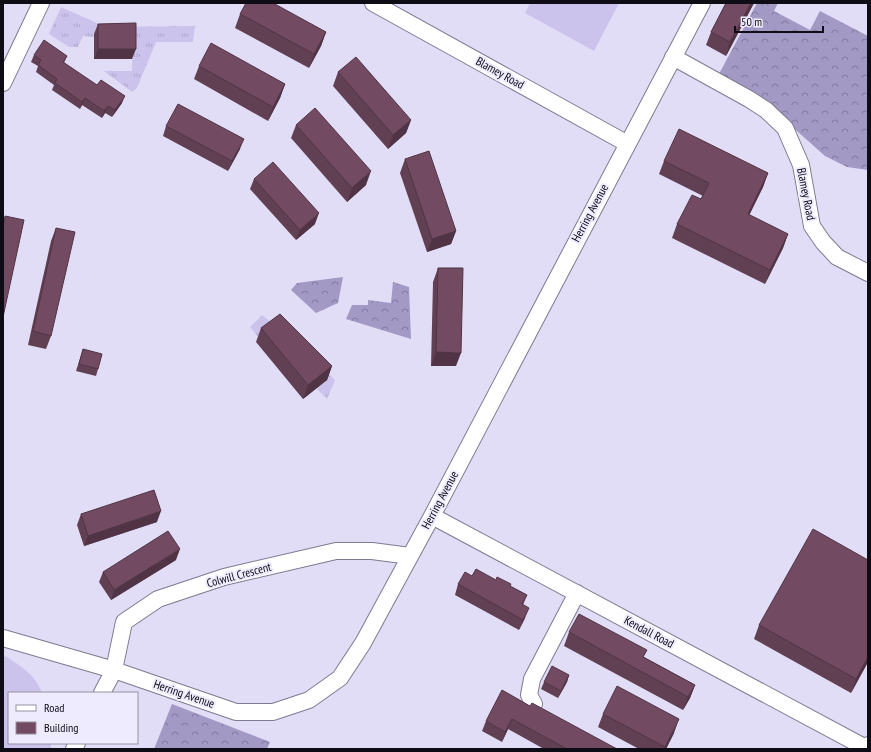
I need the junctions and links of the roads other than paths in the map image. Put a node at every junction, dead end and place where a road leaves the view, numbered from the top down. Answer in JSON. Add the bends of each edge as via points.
{"nodes":[{"id":1,"x":41,"y":3,"type":"edge"},
{"id":2,"x":702,"y":3,"type":"edge"},
{"id":3,"x":381,"y":5,"type":"edge"},
{"id":4,"x":673,"y":57,"type":"junction"},
{"id":5,"x":3,"y":83,"type":"edge"},
{"id":6,"x":626,"y":144,"type":"junction"},
{"id":7,"x":868,"y":273,"type":"edge"},
{"id":8,"x":432,"y":516,"type":"junction"},
{"id":9,"x":410,"y":556,"type":"junction"},
{"id":10,"x":576,"y":593,"type":"junction"},
{"id":11,"x":3,"y":638,"type":"edge"},
{"id":12,"x":114,"y":670,"type":"junction"},
{"id":13,"x":103,"y":692,"type":"edge"},
{"id":14,"x":534,"y":704,"type":"edge"},
{"id":15,"x":867,"y":747,"type":"edge"}],
"edges":[{"from":1,"to":5,"type":"street"},
{"from":2,"to":4,"type":"street","name":"Herring Avenue"},
{"from":3,"to":6,"type":"street","name":"Blamey Road"},
{"from":4,"to":6,"type":"street","name":"Herring Avenue"},
{"from":4,"to":7,"type":"street","name":"Blamey Road","via":[[749,99],[766,110],[785,128],[804,176],[812,226],[837,257]]},
{"from":6,"to":8,"type":"street","name":"Herring Avenue"},
{"from":8,"to":9,"type":"street","name":"Herring Avenue"},
{"from":8,"to":10,"type":"street","name":"Kendall Road"},
{"from":9,"to":12,"type":"street","name":"Colwill Crescent","via":[[384,552],[336,551],[224,577],[158,599],[124,622]]},
{"from":9,"to":12,"type":"street","name":"Herring Avenue","via":[[363,643],[340,678],[309,700],[273,712],[236,712]]},
{"from":10,"to":14,"type":"street","via":[[532,679],[529,694]]},
{"from":10,"to":15,"type":"street","name":"Kendall Road"},
{"from":11,"to":12,"type":"street","name":"Herring Avenue"},
{"from":12,"to":13,"type":"street","name":"Colwill Crescent"}]}
